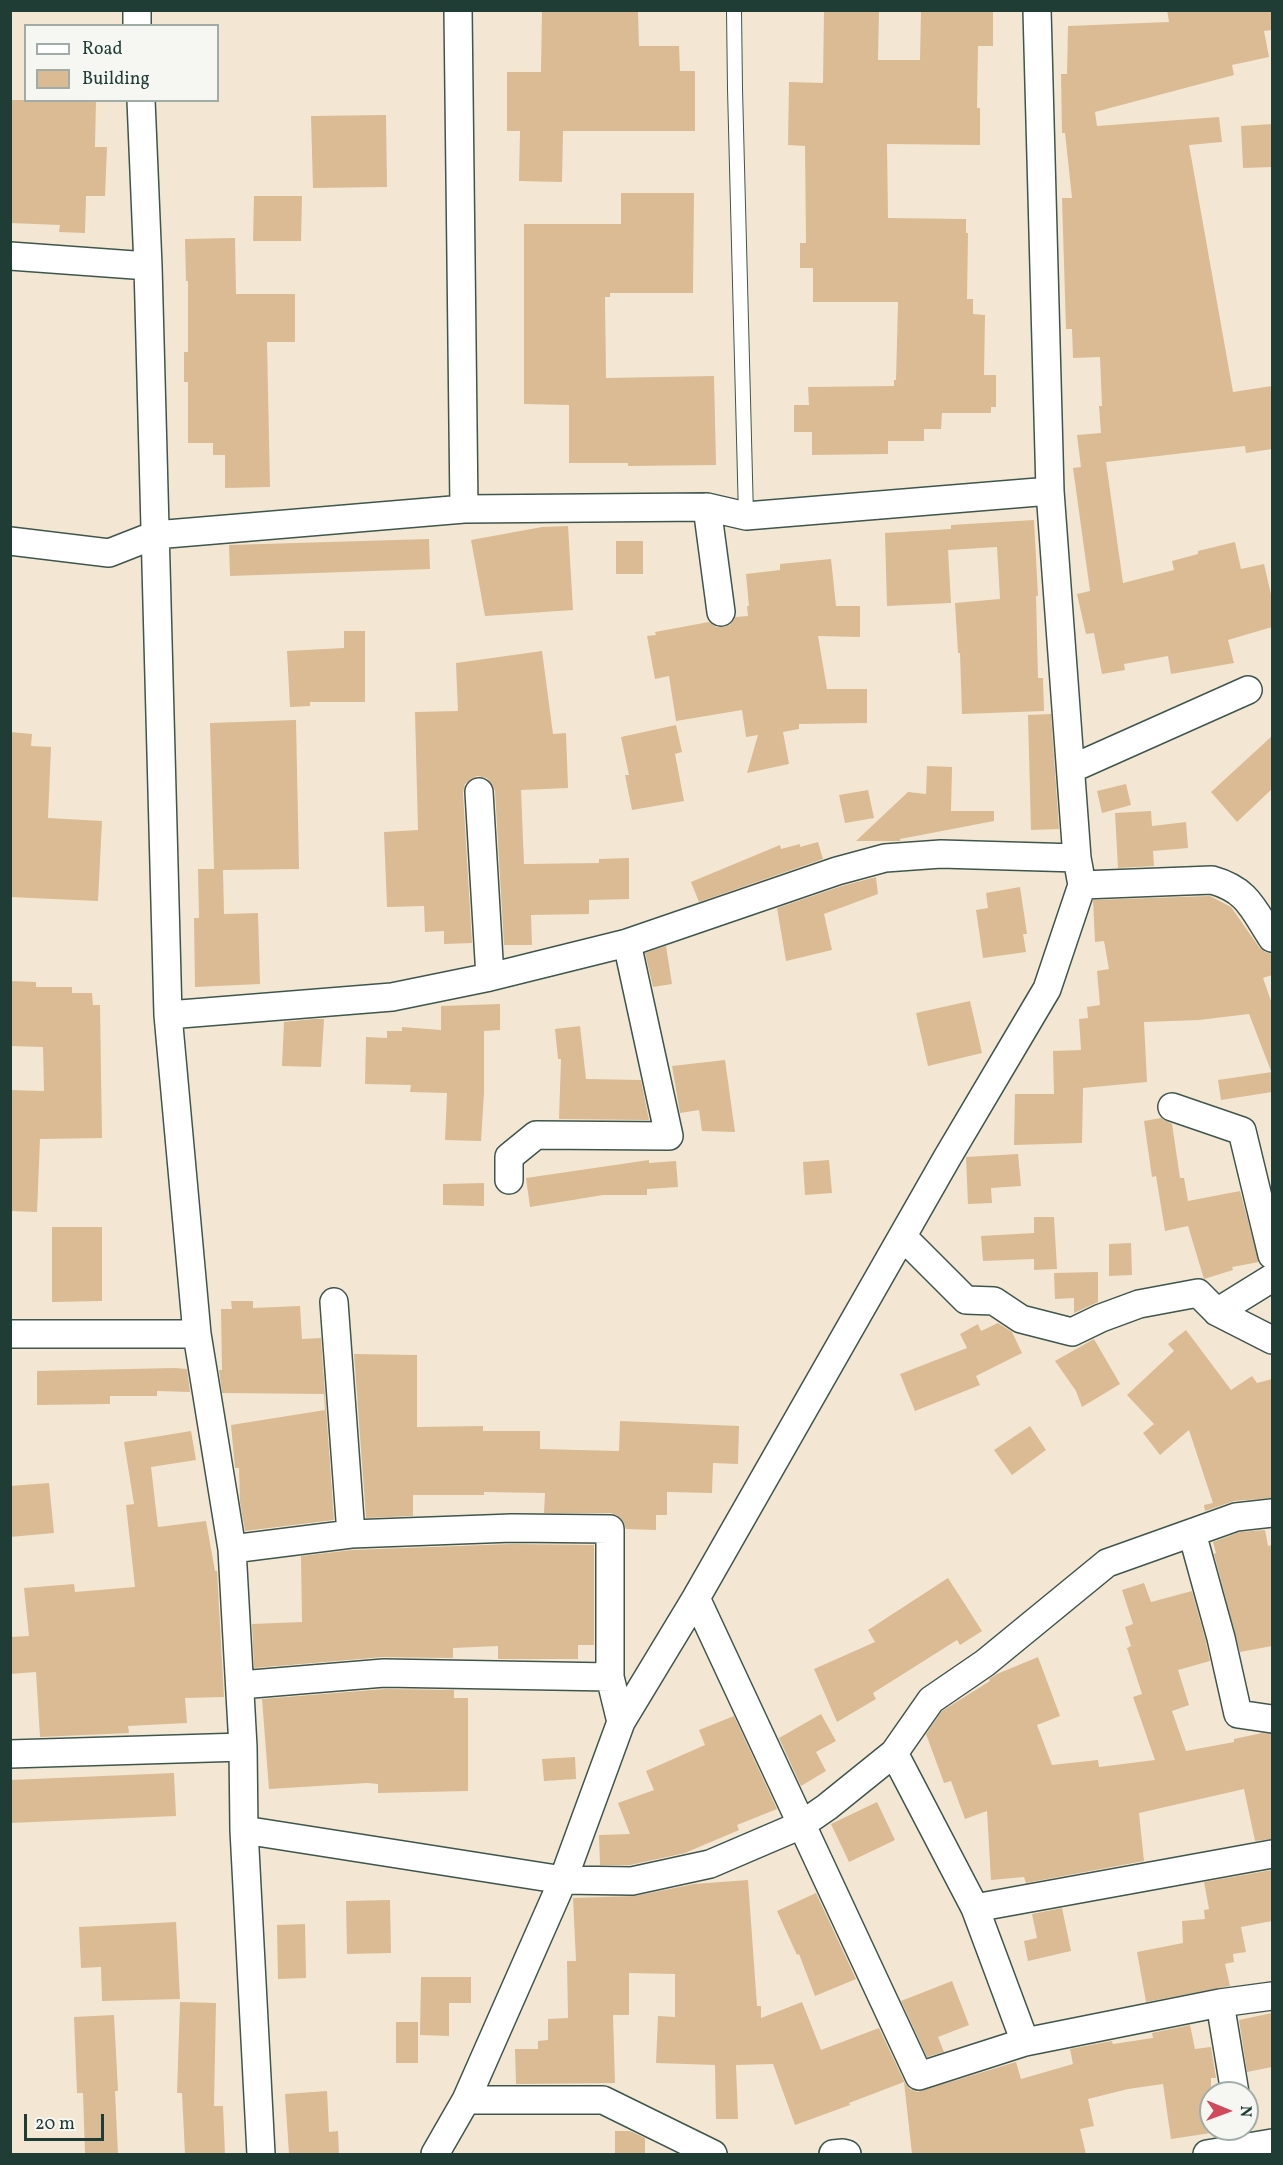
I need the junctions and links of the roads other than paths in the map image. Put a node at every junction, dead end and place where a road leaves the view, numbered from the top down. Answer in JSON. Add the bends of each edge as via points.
{"nodes":[{"id":1,"x":458,"y":10,"type":"edge"},
{"id":2,"x":734,"y":10,"type":"edge"},
{"id":3,"x":1037,"y":10,"type":"edge"},
{"id":4,"x":141,"y":102,"type":"edge"},
{"id":5,"x":10,"y":256,"type":"edge"},
{"id":6,"x":148,"y":266,"type":"junction"},
{"id":7,"x":1050,"y":491,"type":"junction"},
{"id":8,"x":707,"y":507,"type":"junction"},
{"id":9,"x":464,"y":509,"type":"junction"},
{"id":10,"x":746,"y":516,"type":"junction"},
{"id":11,"x":155,"y":535,"type":"junction"},
{"id":12,"x":10,"y":541,"type":"edge"},
{"id":13,"x":721,"y":612,"type":"dead end"},
{"id":14,"x":1248,"y":690,"type":"dead end"},
{"id":15,"x":1071,"y":769,"type":"junction"},
{"id":16,"x":478,"y":792,"type":"dead end"},
{"id":17,"x":1077,"y":858,"type":"junction"},
{"id":18,"x":1082,"y":885,"type":"junction"},
{"id":19,"x":1272,"y":938,"type":"edge"},
{"id":20,"x":627,"y":943,"type":"junction"},
{"id":21,"x":490,"y":977,"type":"junction"},
{"id":22,"x":168,"y":1015,"type":"junction"},
{"id":23,"x":1172,"y":1107,"type":"dead end"},
{"id":24,"x":509,"y":1180,"type":"dead end"},
{"id":25,"x":903,"y":1237,"type":"junction"},
{"id":26,"x":1272,"y":1255,"type":"edge"},
{"id":27,"x":1272,"y":1278,"type":"edge"},
{"id":28,"x":334,"y":1302,"type":"dead end"},
{"id":29,"x":1217,"y":1312,"type":"junction"},
{"id":30,"x":10,"y":1334,"type":"edge"},
{"id":31,"x":197,"y":1334,"type":"junction"},
{"id":32,"x":1272,"y":1340,"type":"edge"},
{"id":33,"x":1272,"y":1513,"type":"edge"},
{"id":34,"x":1192,"y":1533,"type":"junction"},
{"id":35,"x":351,"y":1534,"type":"junction"},
{"id":36,"x":232,"y":1549,"type":"junction"},
{"id":37,"x":696,"y":1598,"type":"junction"},
{"id":38,"x":610,"y":1677,"type":"junction"},
{"id":39,"x":240,"y":1685,"type":"junction"},
{"id":40,"x":1272,"y":1719,"type":"edge"},
{"id":41,"x":621,"y":1722,"type":"junction"},
{"id":42,"x":243,"y":1747,"type":"junction"},
{"id":43,"x":894,"y":1753,"type":"junction"},
{"id":44,"x":10,"y":1754,"type":"edge"},
{"id":45,"x":801,"y":1825,"type":"junction"},
{"id":46,"x":244,"y":1830,"type":"junction"},
{"id":47,"x":1272,"y":1854,"type":"edge"},
{"id":48,"x":562,"y":1880,"type":"junction"},
{"id":49,"x":975,"y":1908,"type":"junction"},
{"id":50,"x":1272,"y":1996,"type":"edge"},
{"id":51,"x":1220,"y":2003,"type":"junction"},
{"id":52,"x":1025,"y":2042,"type":"junction"},
{"id":53,"x":1233,"y":2081,"type":"edge"},
{"id":54,"x":466,"y":2100,"type":"junction"},
{"id":55,"x":1236,"y":2141,"type":"edge"},
{"id":56,"x":261,"y":2154,"type":"edge"},
{"id":57,"x":435,"y":2154,"type":"edge"},
{"id":58,"x":713,"y":2154,"type":"edge"},
{"id":59,"x":1207,"y":2154,"type":"edge"}],
"edges":[{"from":1,"to":9,"type":"street"},
{"from":2,"to":10,"type":"lane"},
{"from":3,"to":7,"type":"street"},
{"from":4,"to":6,"type":"street"},
{"from":5,"to":6,"type":"street"},
{"from":6,"to":11,"type":"street"},
{"from":7,"to":10,"type":"street"},
{"from":7,"to":15,"type":"street"},
{"from":8,"to":9,"type":"street"},
{"from":8,"to":10,"type":"street"},
{"from":8,"to":13,"type":"street"},
{"from":9,"to":11,"type":"street"},
{"from":11,"to":12,"type":"street","via":[[109,553]]},
{"from":11,"to":22,"type":"street"},
{"from":14,"to":15,"type":"street"},
{"from":15,"to":17,"type":"street"},
{"from":16,"to":21,"type":"street"},
{"from":17,"to":18,"type":"street"},
{"from":17,"to":20,"type":"street","via":[[940,854],[885,858]]},
{"from":18,"to":19,"type":"street","via":[[1220,882],[1242,894]]},
{"from":18,"to":25,"type":"street","via":[[1047,989]]},
{"from":20,"to":21,"type":"street"},
{"from":20,"to":24,"type":"street","via":[[669,1136],[536,1135],[510,1157]]},
{"from":21,"to":22,"type":"street","via":[[392,997]]},
{"from":22,"to":31,"type":"street"},
{"from":23,"to":26,"type":"street","via":[[1242,1131]]},
{"from":25,"to":29,"type":"street","via":[[966,1300],[994,1301],[1021,1319],[1072,1332],[1139,1305],[1198,1293]]},
{"from":25,"to":37,"type":"street"},
{"from":27,"to":29,"type":"street"},
{"from":28,"to":35,"type":"street"},
{"from":29,"to":32,"type":"street"},
{"from":30,"to":31,"type":"street"},
{"from":31,"to":36,"type":"street"},
{"from":33,"to":34,"type":"street","via":[[1236,1517]]},
{"from":34,"to":40,"type":"street","via":[[1238,1714]]},
{"from":34,"to":43,"type":"street","via":[[1107,1563],[986,1663],[931,1700]]},
{"from":35,"to":36,"type":"street"},
{"from":35,"to":38,"type":"street","via":[[610,1529]]},
{"from":36,"to":39,"type":"street"},
{"from":37,"to":41,"type":"street"},
{"from":37,"to":45,"type":"street"},
{"from":38,"to":39,"type":"street","via":[[384,1673]]},
{"from":38,"to":41,"type":"street"},
{"from":39,"to":42,"type":"street"},
{"from":41,"to":48,"type":"street"},
{"from":42,"to":44,"type":"street"},
{"from":42,"to":46,"type":"street"},
{"from":43,"to":45,"type":"street"},
{"from":43,"to":49,"type":"street"},
{"from":45,"to":48,"type":"street","via":[[710,1864],[632,1881]]},
{"from":45,"to":52,"type":"street","via":[[919,2076]]},
{"from":46,"to":48,"type":"street"},
{"from":46,"to":56,"type":"street"},
{"from":47,"to":49,"type":"street"},
{"from":48,"to":54,"type":"street"},
{"from":49,"to":52,"type":"street"},
{"from":50,"to":51,"type":"street"},
{"from":51,"to":52,"type":"street"},
{"from":51,"to":53,"type":"street"},
{"from":54,"to":57,"type":"street"},
{"from":54,"to":58,"type":"street","via":[[603,2100]]},
{"from":55,"to":59,"type":"street"}]}
